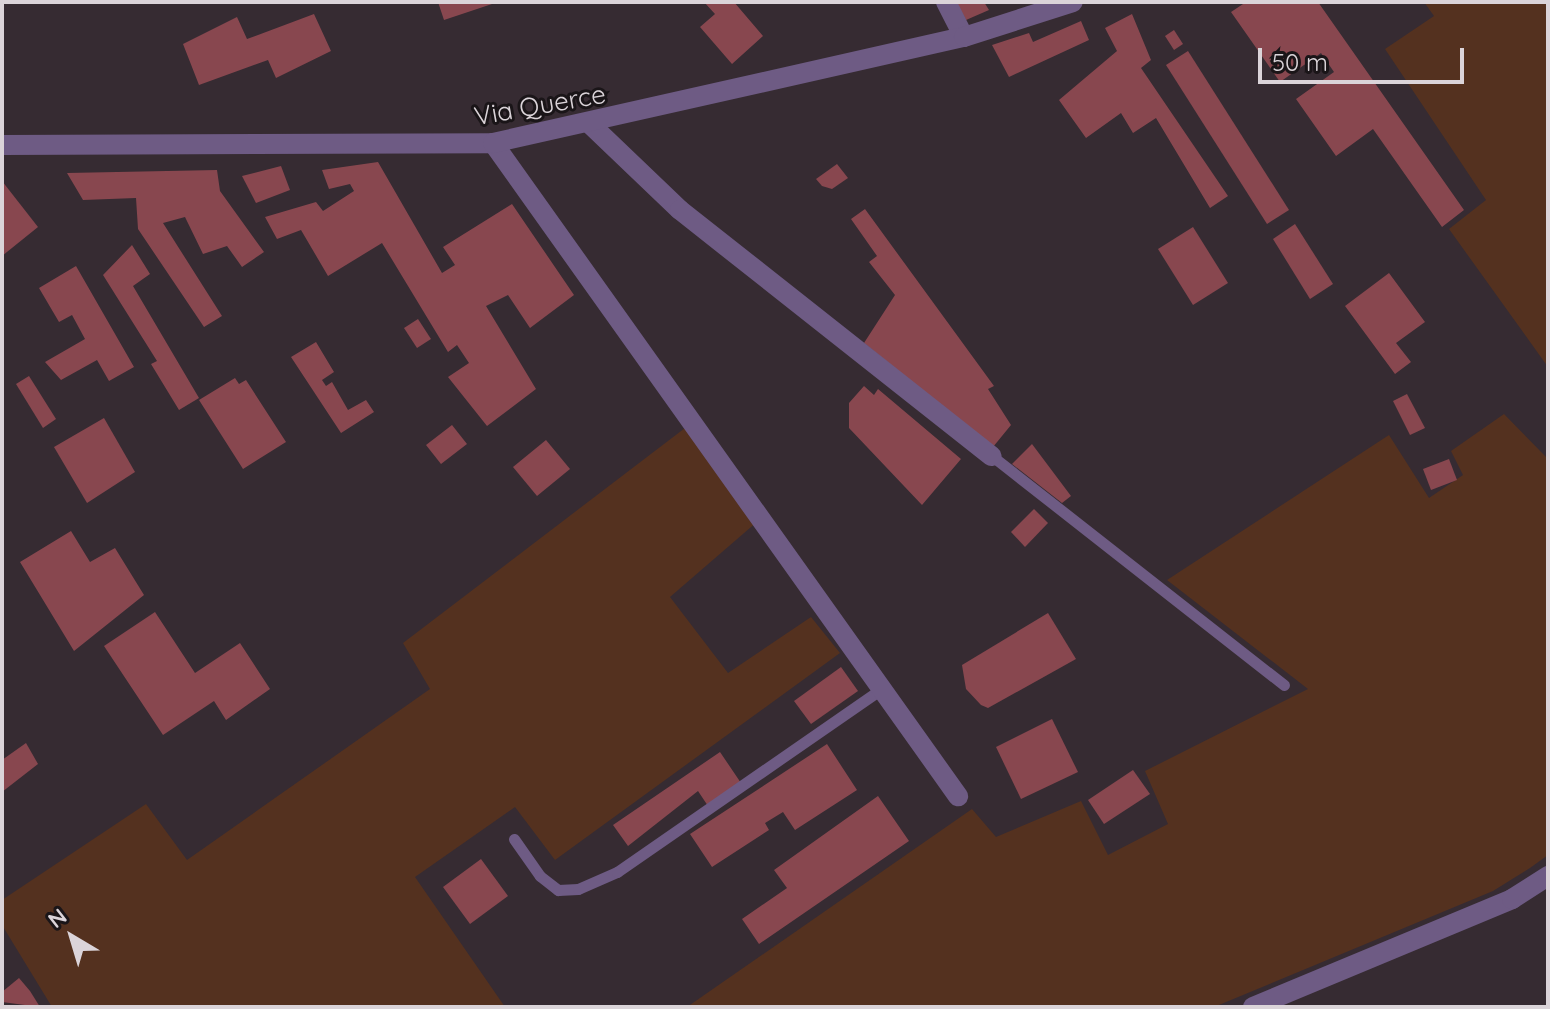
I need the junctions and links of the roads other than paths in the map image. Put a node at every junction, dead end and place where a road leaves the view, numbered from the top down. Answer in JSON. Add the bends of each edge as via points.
{"nodes":[{"id":1,"x":946,"y":2,"type":"edge"},
{"id":2,"x":1073,"y":2,"type":"edge"},
{"id":3,"x":964,"y":37,"type":"junction"},
{"id":4,"x":590,"y":124,"type":"junction"},
{"id":5,"x":493,"y":143,"type":"junction"},
{"id":6,"x":2,"y":145,"type":"edge"},
{"id":7,"x":992,"y":456,"type":"joint"},
{"id":8,"x":1284,"y":685,"type":"dead end"},
{"id":9,"x":883,"y":687,"type":"junction"},
{"id":10,"x":958,"y":796,"type":"dead end"},
{"id":11,"x":514,"y":839,"type":"dead end"},
{"id":12,"x":1548,"y":876,"type":"edge"},
{"id":13,"x":1253,"y":1007,"type":"edge"}],
"edges":[{"from":1,"to":3,"type":"street"},
{"from":2,"to":3,"type":"street","name":"Via Querce"},
{"from":3,"to":4,"type":"street","name":"Via Querce"},
{"from":4,"to":5,"type":"street","name":"Via Querce"},
{"from":4,"to":7,"type":"street","via":[[680,210]]},
{"from":5,"to":6,"type":"street","name":"Via Querce"},
{"from":5,"to":9,"type":"street"},
{"from":7,"to":8,"type":"lane"},
{"from":9,"to":10,"type":"street"},
{"from":9,"to":11,"type":"lane","via":[[617,872],[578,889],[558,890],[540,876]]},
{"from":12,"to":13,"type":"street","via":[[1512,899]]}]}
